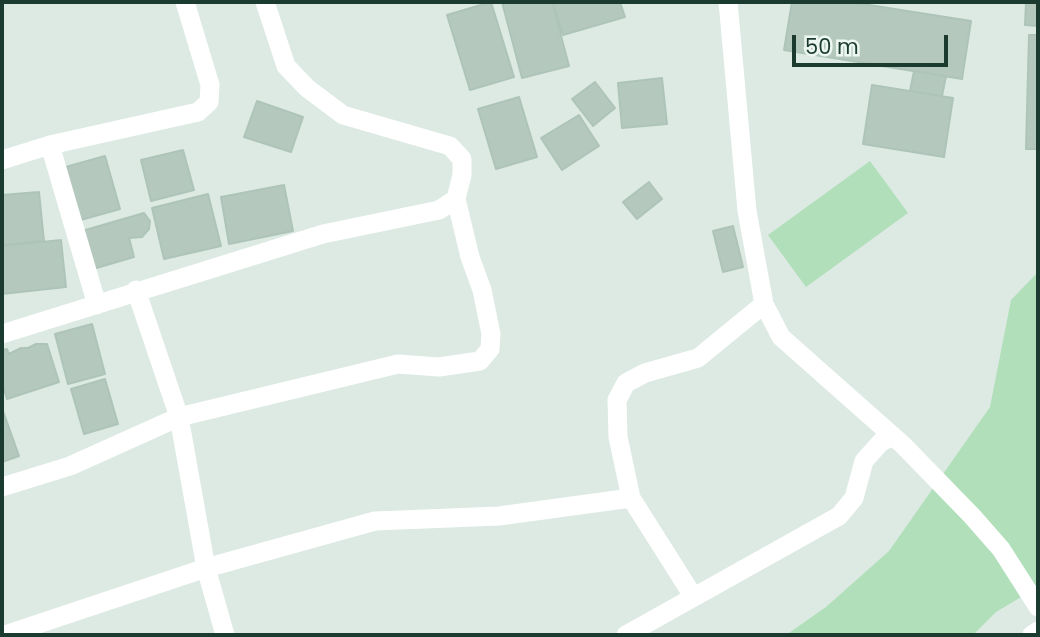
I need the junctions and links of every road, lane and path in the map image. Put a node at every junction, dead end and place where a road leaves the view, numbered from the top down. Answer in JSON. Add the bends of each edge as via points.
{"nodes":[{"id":1,"x":185,"y":2,"type":"edge"},
{"id":2,"x":265,"y":2,"type":"edge"},
{"id":3,"x":728,"y":2,"type":"edge"},
{"id":4,"x":50,"y":145,"type":"junction"},
{"id":5,"x":2,"y":160,"type":"edge"},
{"id":6,"x":456,"y":199,"type":"junction"},
{"id":7,"x":136,"y":290,"type":"junction"},
{"id":8,"x":764,"y":304,"type":"junction"},
{"id":9,"x":97,"y":305,"type":"junction"},
{"id":10,"x":2,"y":334,"type":"edge"},
{"id":11,"x":179,"y":417,"type":"junction"},
{"id":12,"x":892,"y":436,"type":"junction"},
{"id":13,"x":2,"y":486,"type":"edge"},
{"id":14,"x":631,"y":498,"type":"junction"},
{"id":15,"x":206,"y":568,"type":"junction"},
{"id":16,"x":693,"y":596,"type":"junction"},
{"id":17,"x":1038,"y":607,"type":"edge"},
{"id":18,"x":1038,"y":631,"type":"edge"},
{"id":19,"x":5,"y":635,"type":"edge"},
{"id":20,"x":225,"y":635,"type":"edge"},
{"id":21,"x":626,"y":635,"type":"edge"},
{"id":22,"x":1032,"y":635,"type":"edge"}],
"edges":[{"from":1,"to":4,"type":"street","via":[[210,85],[209,102],[198,112]]},
{"from":2,"to":6,"type":"street","via":[[286,66],[307,88],[344,114],[450,146],[462,159]]},
{"from":3,"to":8,"type":"street","via":[[747,211]]},
{"from":4,"to":5,"type":"street"},
{"from":4,"to":9,"type":"street"},
{"from":6,"to":7,"type":"street","via":[[439,210],[323,234]]},
{"from":6,"to":11,"type":"street","via":[[491,334],[490,349],[480,361],[439,367],[398,364]]},
{"from":7,"to":9,"type":"street"},
{"from":7,"to":11,"type":"street"},
{"from":8,"to":12,"type":"street","via":[[781,337]]},
{"from":8,"to":14,"type":"street","via":[[698,358],[626,383],[617,400],[617,425]]},
{"from":9,"to":10,"type":"street"},
{"from":11,"to":13,"type":"street","via":[[70,466]]},
{"from":11,"to":15,"type":"street"},
{"from":12,"to":16,"type":"street","via":[[864,461],[854,498],[839,516]]},
{"from":12,"to":17,"type":"street","via":[[984,529]]},
{"from":14,"to":15,"type":"street","via":[[499,516],[375,522]]},
{"from":14,"to":16,"type":"street"},
{"from":15,"to":19,"type":"street"},
{"from":15,"to":20,"type":"street"},
{"from":16,"to":21,"type":"street"},
{"from":18,"to":22,"type":"street"}]}
